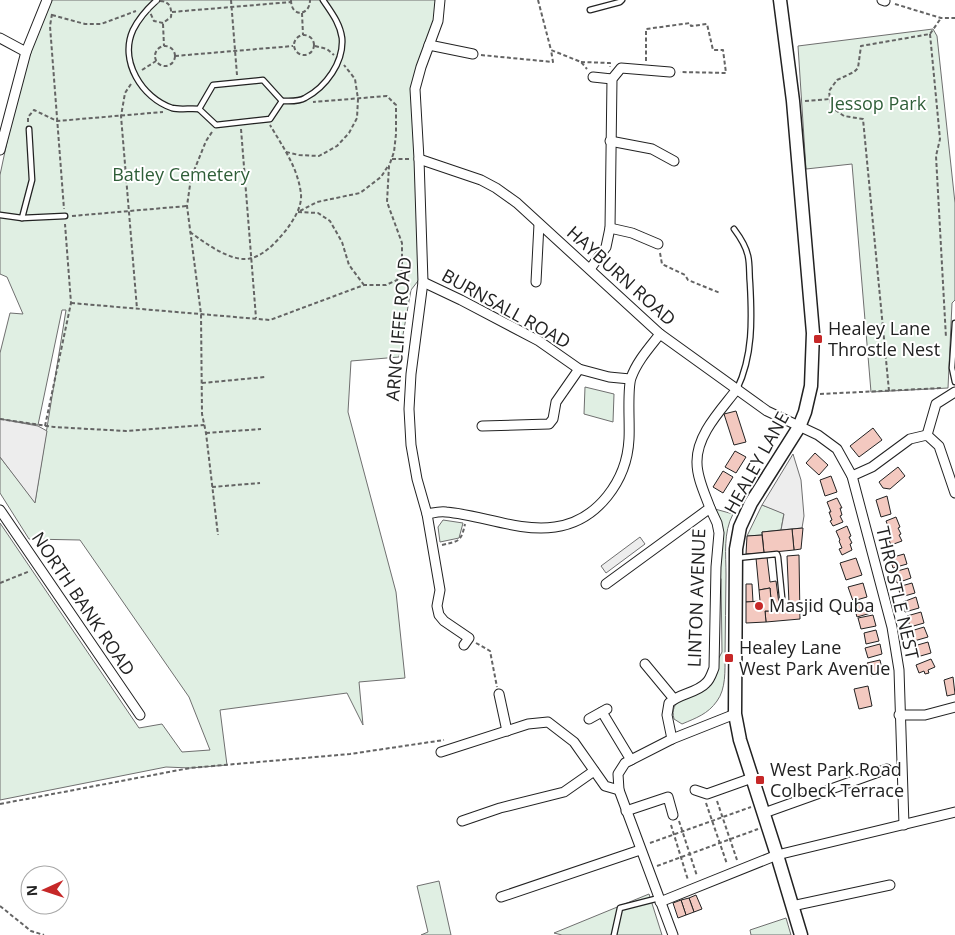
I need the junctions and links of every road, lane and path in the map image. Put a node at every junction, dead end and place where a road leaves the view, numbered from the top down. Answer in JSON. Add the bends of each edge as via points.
{"nodes":[{"id":1,"x":47,"y":0,"type":"edge"},
{"id":2,"x":157,"y":0,"type":"edge"},
{"id":3,"x":231,"y":0,"type":"edge"},
{"id":4,"x":310,"y":0,"type":"edge"},
{"id":5,"x":323,"y":0,"type":"edge"},
{"id":6,"x":440,"y":0,"type":"edge"},
{"id":7,"x":538,"y":0,"type":"edge"},
{"id":8,"x":622,"y":0,"type":"edge"},
{"id":9,"x":780,"y":0,"type":"edge"},
{"id":10,"x":884,"y":0,"type":"edge"},
{"id":11,"x":291,"y":1,"type":"edge"},
{"id":12,"x":231,"y":7,"type":"junction"},
{"id":13,"x":148,"y":8,"type":"junction"},
{"id":14,"x":590,"y":10,"type":"dead end"},
{"id":15,"x":172,"y":12,"type":"junction"},
{"id":16,"x":302,"y":13,"type":"junction"},
{"id":17,"x":52,"y":15,"type":"dead end"},
{"id":18,"x":940,"y":18,"type":"junction"},
{"id":19,"x":955,"y":18,"type":"edge"},
{"id":20,"x":163,"y":23,"type":"junction"},
{"id":21,"x":304,"y":34,"type":"junction"},
{"id":22,"x":930,"y":34,"type":"junction"},
{"id":23,"x":0,"y":38,"type":"edge"},
{"id":24,"x":429,"y":45,"type":"junction"},
{"id":25,"x":164,"y":46,"type":"junction"},
{"id":26,"x":293,"y":46,"type":"junction"},
{"id":27,"x":315,"y":46,"type":"junction"},
{"id":28,"x":551,"y":50,"type":"junction"},
{"id":29,"x":235,"y":51,"type":"junction"},
{"id":30,"x":26,"y":52,"type":"junction"},
{"id":31,"x":473,"y":54,"type":"joint"},
{"id":32,"x":175,"y":56,"type":"junction"},
{"id":33,"x":339,"y":58,"type":"junction"},
{"id":34,"x":156,"y":61,"type":"junction"},
{"id":35,"x":581,"y":62,"type":"junction"},
{"id":36,"x":646,"y":70,"type":"junction"},
{"id":37,"x":670,"y":72,"type":"joint"},
{"id":38,"x":136,"y":77,"type":"junction"},
{"id":39,"x":593,"y":77,"type":"joint"},
{"id":40,"x":610,"y":79,"type":"junction"},
{"id":41,"x":238,"y":82,"type":"junction"},
{"id":42,"x":358,"y":98,"type":"junction"},
{"id":43,"x":830,"y":99,"type":"junction"},
{"id":44,"x":282,"y":101,"type":"junction"},
{"id":45,"x":793,"y":101,"type":"junction"},
{"id":46,"x":312,"y":102,"type":"dead end"},
{"id":47,"x":200,"y":109,"type":"junction"},
{"id":48,"x":170,"y":111,"type":"dead end"},
{"id":49,"x":121,"y":116,"type":"junction"},
{"id":50,"x":266,"y":120,"type":"junction"},
{"id":51,"x":241,"y":123,"type":"junction"},
{"id":52,"x":216,"y":125,"type":"junction"},
{"id":53,"x":29,"y":129,"type":"joint"},
{"id":54,"x":610,"y":141,"type":"junction"},
{"id":55,"x":0,"y":150,"type":"edge"},
{"id":56,"x":286,"y":152,"type":"junction"},
{"id":57,"x":391,"y":159,"type":"junction"},
{"id":58,"x":419,"y":159,"type":"junction"},
{"id":59,"x":674,"y":161,"type":"dead end"},
{"id":60,"x":389,"y":166,"type":"junction"},
{"id":61,"x":187,"y":206,"type":"junction"},
{"id":62,"x":130,"y":211,"type":"junction"},
{"id":63,"x":298,"y":212,"type":"junction"},
{"id":64,"x":0,"y":215,"type":"edge"},
{"id":65,"x":64,"y":216,"type":"joint"},
{"id":66,"x":22,"y":218,"type":"junction"},
{"id":67,"x":539,"y":224,"type":"junction"},
{"id":68,"x":610,"y":228,"type":"junction"},
{"id":69,"x":734,"y":229,"type":"dead end"},
{"id":70,"x":190,"y":232,"type":"junction"},
{"id":71,"x":658,"y":244,"type":"joint"},
{"id":72,"x":251,"y":259,"type":"junction"},
{"id":73,"x":590,"y":270,"type":"junction"},
{"id":74,"x":423,"y":282,"type":"junction"},
{"id":75,"x":536,"y":282,"type":"dead end"},
{"id":76,"x":364,"y":285,"type":"junction"},
{"id":77,"x":720,"y":293,"type":"dead end"},
{"id":78,"x":71,"y":303,"type":"dead end"},
{"id":79,"x":137,"y":309,"type":"junction"},
{"id":80,"x":201,"y":314,"type":"junction"},
{"id":81,"x":256,"y":318,"type":"junction"},
{"id":82,"x":955,"y":323,"type":"edge"},
{"id":83,"x":660,"y":334,"type":"junction"},
{"id":84,"x":946,"y":340,"type":"dead end"},
{"id":85,"x":579,"y":369,"type":"junction"},
{"id":86,"x":264,"y":378,"type":"dead end"},
{"id":87,"x":630,"y":379,"type":"junction"},
{"id":88,"x":955,"y":382,"type":"edge"},
{"id":89,"x":202,"y":383,"type":"junction"},
{"id":90,"x":737,"y":389,"type":"junction"},
{"id":91,"x":952,"y":390,"type":"edge"},
{"id":92,"x":889,"y":391,"type":"junction"},
{"id":93,"x":810,"y":394,"type":"junction"},
{"id":94,"x":0,"y":419,"type":"edge"},
{"id":95,"x":204,"y":425,"type":"junction"},
{"id":96,"x":482,"y":426,"type":"dead end"},
{"id":97,"x":798,"y":427,"type":"junction"},
{"id":98,"x":261,"y":429,"type":"dead end"},
{"id":99,"x":206,"y":434,"type":"junction"},
{"id":100,"x":927,"y":435,"type":"junction"},
{"id":101,"x":852,"y":476,"type":"junction"},
{"id":102,"x":260,"y":483,"type":"dead end"},
{"id":103,"x":212,"y":487,"type":"junction"},
{"id":104,"x":955,"y":493,"type":"edge"},
{"id":105,"x":710,"y":508,"type":"junction"},
{"id":106,"x":0,"y":510,"type":"edge"},
{"id":107,"x":427,"y":514,"type":"junction"},
{"id":108,"x":466,"y":516,"type":"junction"},
{"id":109,"x":218,"y":535,"type":"dead end"},
{"id":110,"x":432,"y":546,"type":"junction"},
{"id":111,"x":736,"y":558,"type":"junction"},
{"id":112,"x":39,"y":568,"type":"junction"},
{"id":113,"x":0,"y":583,"type":"edge"},
{"id":114,"x":606,"y":584,"type":"dead end"},
{"id":115,"x":782,"y":597,"type":"dead end"},
{"id":116,"x":467,"y":642,"type":"joint"},
{"id":117,"x":645,"y":664,"type":"dead end"},
{"id":118,"x":499,"y":694,"type":"joint"},
{"id":119,"x":674,"y":699,"type":"junction"},
{"id":120,"x":955,"y":708,"type":"edge"},
{"id":121,"x":735,"y":714,"type":"junction"},
{"id":122,"x":140,"y":715,"type":"dead end"},
{"id":123,"x":900,"y":715,"type":"junction"},
{"id":124,"x":590,"y":719,"type":"dead end"},
{"id":125,"x":507,"y":731,"type":"junction"},
{"id":126,"x":672,"y":739,"type":"junction"},
{"id":127,"x":445,"y":740,"type":"dead end"},
{"id":128,"x":441,"y":752,"type":"dead end"},
{"id":129,"x":631,"y":760,"type":"junction"},
{"id":130,"x":886,"y":769,"type":"dead end"},
{"id":131,"x":594,"y":771,"type":"junction"},
{"id":132,"x":752,"y":778,"type":"junction"},
{"id":133,"x":619,"y":790,"type":"junction"},
{"id":134,"x":696,"y":790,"type":"dead end"},
{"id":135,"x":710,"y":793,"type":"junction"},
{"id":136,"x":0,"y":804,"type":"edge"},
{"id":137,"x":762,"y":808,"type":"junction"},
{"id":138,"x":626,"y":811,"type":"junction"},
{"id":139,"x":955,"y":812,"type":"edge"},
{"id":140,"x":673,"y":816,"type":"junction"},
{"id":141,"x":722,"y":817,"type":"junction"},
{"id":142,"x":462,"y":821,"type":"dead end"},
{"id":143,"x":712,"y":821,"type":"junction"},
{"id":144,"x":904,"y":825,"type":"junction"},
{"id":145,"x":768,"y":826,"type":"junction"},
{"id":146,"x":682,"y":831,"type":"junction"},
{"id":147,"x":674,"y":834,"type":"junction"},
{"id":148,"x":730,"y":839,"type":"junction"},
{"id":149,"x":720,"y":843,"type":"junction"},
{"id":150,"x":640,"y":849,"type":"junction"},
{"id":151,"x":690,"y":854,"type":"junction"},
{"id":152,"x":777,"y":855,"type":"junction"},
{"id":153,"x":681,"y":857,"type":"junction"},
{"id":154,"x":648,"y":869,"type":"junction"},
{"id":155,"x":740,"y":870,"type":"junction"},
{"id":156,"x":730,"y":874,"type":"junction"},
{"id":157,"x":890,"y":885,"type":"dead end"},
{"id":158,"x":696,"y":888,"type":"junction"},
{"id":159,"x":501,"y":897,"type":"dead end"},
{"id":160,"x":659,"y":900,"type":"junction"},
{"id":161,"x":0,"y":906,"type":"edge"},
{"id":162,"x":792,"y":906,"type":"junction"},
{"id":163,"x":44,"y":935,"type":"edge"},
{"id":164,"x":614,"y":935,"type":"edge"},
{"id":165,"x":673,"y":935,"type":"edge"},
{"id":166,"x":801,"y":935,"type":"edge"}],
"edges":[{"from":1,"to":30,"type":"street"},
{"from":2,"to":13,"type":"lane"},
{"from":3,"to":12,"type":"path"},
{"from":4,"to":16,"type":"path","via":[[310,7]]},
{"from":5,"to":33,"type":"lane","via":[[336,19],[342,36]]},
{"from":6,"to":24,"type":"street","name":"ARNCLIFFE ROAD","via":[[438,21]]},
{"from":7,"to":28,"type":"path"},
{"from":8,"to":14,"type":"lane"},
{"from":9,"to":45,"type":"main road","name":"HEALEY LANE"},
{"from":10,"to":18,"type":"path"},
{"from":11,"to":12,"type":"path"},
{"from":11,"to":16,"type":"path","via":[[293,10]]},
{"from":12,"to":15,"type":"path"},
{"from":12,"to":29,"type":"path"},
{"from":13,"to":15,"type":"path","via":[[165,1]]},
{"from":13,"to":17,"type":"path","via":[[101,24],[85,24]]},
{"from":13,"to":20,"type":"path","via":[[154,21]]},
{"from":13,"to":38,"type":"lane","via":[[132,32],[129,52]]},
{"from":15,"to":20,"type":"path"},
{"from":16,"to":21,"type":"path"},
{"from":18,"to":19,"type":"path"},
{"from":18,"to":22,"type":"path"},
{"from":20,"to":25,"type":"path"},
{"from":21,"to":26,"type":"path","via":[[298,36]]},
{"from":21,"to":27,"type":"path","via":[[312,37]]},
{"from":22,"to":43,"type":"path","via":[[861,46],[858,68],[837,80],[829,91]]},
{"from":22,"to":84,"type":"path","via":[[940,139],[936,156]]},
{"from":23,"to":30,"type":"street"},
{"from":24,"to":31,"type":"street"},
{"from":24,"to":58,"type":"street","name":"ARNCLIFFE ROAD","via":[[415,88]]},
{"from":25,"to":32,"type":"path","via":[[170,46]]},
{"from":25,"to":34,"type":"path","via":[[157,50]]},
{"from":26,"to":27,"type":"path","via":[[295,52],[302,55],[310,53]]},
{"from":26,"to":29,"type":"path"},
{"from":27,"to":33,"type":"path","via":[[327,49]]},
{"from":28,"to":31,"type":"path","via":[[553,62]]},
{"from":28,"to":35,"type":"path"},
{"from":29,"to":32,"type":"path"},
{"from":29,"to":41,"type":"path"},
{"from":30,"to":55,"type":"street"},
{"from":32,"to":34,"type":"path","via":[[169,65],[159,65]]},
{"from":33,"to":42,"type":"path","via":[[355,79]]},
{"from":33,"to":44,"type":"lane","via":[[334,71],[303,100]]},
{"from":34,"to":38,"type":"path","via":[[145,66]]},
{"from":35,"to":39,"type":"path"},
{"from":35,"to":40,"type":"path","via":[[610,63]]},
{"from":36,"to":37,"type":"street"},
{"from":36,"to":37,"type":"path","via":[[646,29],[707,24],[713,50],[723,50],[726,73]]},
{"from":36,"to":40,"type":"street","via":[[621,68]]},
{"from":38,"to":47,"type":"lane","via":[[140,86],[154,98],[173,108]]},
{"from":38,"to":49,"type":"path","via":[[125,92]]},
{"from":39,"to":40,"type":"street"},
{"from":40,"to":54,"type":"street"},
{"from":41,"to":44,"type":"lane","via":[[264,80]]},
{"from":41,"to":47,"type":"lane","via":[[213,85]]},
{"from":42,"to":46,"type":"path"},
{"from":42,"to":56,"type":"path","via":[[357,118],[337,146],[319,156]]},
{"from":42,"to":57,"type":"path","via":[[387,96],[396,105],[396,134]]},
{"from":43,"to":45,"type":"path"},
{"from":43,"to":92,"type":"path","via":[[830,107],[844,116],[863,120]]},
{"from":44,"to":50,"type":"lane","via":[[270,120]]},
{"from":45,"to":93,"type":"main road","name":"HEALEY LANE","via":[[813,333]]},
{"from":47,"to":52,"type":"lane"},
{"from":48,"to":49,"type":"path"},
{"from":49,"to":53,"type":"path","via":[[57,122],[34,110],[28,117]]},
{"from":49,"to":62,"type":"path"},
{"from":50,"to":51,"type":"lane"},
{"from":50,"to":56,"type":"path"},
{"from":51,"to":52,"type":"lane"},
{"from":51,"to":72,"type":"path"},
{"from":52,"to":61,"type":"path","via":[[191,178]]},
{"from":53,"to":66,"type":"lane","via":[[32,180]]},
{"from":54,"to":59,"type":"street","via":[[652,149]]},
{"from":54,"to":68,"type":"street"},
{"from":56,"to":63,"type":"path","via":[[296,170],[301,196]]},
{"from":57,"to":58,"type":"path"},
{"from":57,"to":60,"type":"path"},
{"from":58,"to":67,"type":"street","name":"HAYBURN ROAD","via":[[496,188]]},
{"from":58,"to":74,"type":"street","name":"ARNCLIFFE ROAD"},
{"from":60,"to":63,"type":"path","via":[[381,177],[360,193],[317,202]]},
{"from":60,"to":76,"type":"path","via":[[387,202],[402,243],[402,269],[397,280],[386,285]]},
{"from":61,"to":62,"type":"path"},
{"from":61,"to":70,"type":"path"},
{"from":62,"to":65,"type":"path"},
{"from":62,"to":79,"type":"path"},
{"from":63,"to":72,"type":"path","via":[[265,252]]},
{"from":63,"to":76,"type":"path","via":[[318,213],[330,221],[342,242],[349,265]]},
{"from":64,"to":66,"type":"lane"},
{"from":65,"to":66,"type":"lane"},
{"from":67,"to":73,"type":"street","name":"HAYBURN ROAD"},
{"from":67,"to":75,"type":"street"},
{"from":68,"to":71,"type":"street"},
{"from":68,"to":73,"type":"street","via":[[606,247]]},
{"from":69,"to":90,"type":"lane","via":[[748,256],[751,317],[750,348]]},
{"from":70,"to":72,"type":"path","via":[[232,257]]},
{"from":70,"to":80,"type":"path"},
{"from":71,"to":77,"type":"path","via":[[662,264],[688,280]]},
{"from":72,"to":81,"type":"path"},
{"from":73,"to":83,"type":"street","name":"HAYBURN ROAD"},
{"from":74,"to":85,"type":"street","name":"BURNSALL ROAD","via":[[539,341]]},
{"from":74,"to":107,"type":"street","name":"ARNCLIFFE ROAD","via":[[409,410],[411,444]]},
{"from":76,"to":81,"type":"path","via":[[270,320]]},
{"from":78,"to":79,"type":"path"},
{"from":79,"to":80,"type":"path"},
{"from":80,"to":81,"type":"path"},
{"from":80,"to":89,"type":"path"},
{"from":82,"to":88,"type":"lane","via":[[952,368]]},
{"from":83,"to":87,"type":"street"},
{"from":83,"to":90,"type":"street","name":"HAYBURN ROAD"},
{"from":85,"to":87,"type":"street","name":"BURNSALL ROAD"},
{"from":85,"to":96,"type":"street","via":[[556,402],[549,424]]},
{"from":86,"to":89,"type":"path"},
{"from":87,"to":108,"type":"street","via":[[627,459],[604,501],[580,518],[555,527],[525,527]]},
{"from":89,"to":95,"type":"path"},
{"from":90,"to":97,"type":"street","name":"HAYBURN ROAD","via":[[767,411]]},
{"from":90,"to":105,"type":"street","name":"LINTON AVENUE","via":[[706,431],[698,451],[698,474]]},
{"from":91,"to":92,"type":"path"},
{"from":91,"to":100,"type":"street","via":[[936,404]]},
{"from":92,"to":93,"type":"path"},
{"from":93,"to":97,"type":"main road","name":"HEALEY LANE"},
{"from":94,"to":95,"type":"path","via":[[54,427],[126,431]]},
{"from":95,"to":99,"type":"path"},
{"from":97,"to":101,"type":"street","name":"THROSTLE NEST","via":[[818,435],[838,449]]},
{"from":97,"to":111,"type":"main road","name":"HEALEY LANE","via":[[740,526]]},
{"from":98,"to":99,"type":"path"},
{"from":99,"to":103,"type":"path"},
{"from":100,"to":101,"type":"street","via":[[910,439],[872,467]]},
{"from":100,"to":104,"type":"street","via":[[939,446]]},
{"from":101,"to":123,"type":"street","name":"THROSTLE NEST","via":[[892,627]]},
{"from":102,"to":103,"type":"path"},
{"from":103,"to":109,"type":"path"},
{"from":105,"to":114,"type":"street"},
{"from":105,"to":119,"type":"street","name":"LINTON AVENUE","via":[[719,533],[714,668],[707,683]]},
{"from":106,"to":112,"type":"street","name":"NORTH BANK ROAD"},
{"from":107,"to":108,"type":"street","via":[[445,512]]},
{"from":107,"to":110,"type":"street","name":"ARNCLIFFE ROAD"},
{"from":108,"to":110,"type":"path","via":[[457,542]]},
{"from":110,"to":116,"type":"street","name":"ARNCLIFFE ROAD","via":[[440,590],[436,606],[439,615]]},
{"from":111,"to":115,"type":"lane","via":[[777,554]]},
{"from":111,"to":121,"type":"main road","name":"HEALEY LANE"},
{"from":112,"to":113,"type":"path"},
{"from":112,"to":122,"type":"street","name":"NORTH BANK ROAD"},
{"from":116,"to":118,"type":"path","via":[[490,651]]},
{"from":117,"to":119,"type":"street"},
{"from":118,"to":125,"type":"street"},
{"from":119,"to":126,"type":"street","via":[[669,702],[668,715]]},
{"from":120,"to":123,"type":"street","via":[[924,715]]},
{"from":121,"to":126,"type":"street"},
{"from":121,"to":132,"type":"main road","name":"HEALEY LANE"},
{"from":123,"to":144,"type":"street","name":"THROSTLE NEST"},
{"from":124,"to":129,"type":"street","via":[[605,711]]},
{"from":125,"to":128,"type":"street"},
{"from":125,"to":131,"type":"street","via":[[548,722],[574,742]]},
{"from":126,"to":129,"type":"street"},
{"from":127,"to":136,"type":"path","via":[[350,754],[190,768]]},
{"from":129,"to":133,"type":"street","via":[[618,774]]},
{"from":130,"to":137,"type":"street"},
{"from":131,"to":133,"type":"street","via":[[605,786]]},
{"from":131,"to":142,"type":"street","via":[[564,792]]},
{"from":132,"to":135,"type":"street"},
{"from":132,"to":137,"type":"main road","name":"HEALEY LANE"},
{"from":133,"to":138,"type":"street"},
{"from":134,"to":135,"type":"street"},
{"from":135,"to":141,"type":"path"},
{"from":135,"to":143,"type":"path","via":[[706,802]]},
{"from":137,"to":141,"type":"path"},
{"from":137,"to":145,"type":"main road","name":"HEALEY LANE"},
{"from":138,"to":140,"type":"street","via":[[668,797]]},
{"from":138,"to":150,"type":"street"},
{"from":139,"to":144,"type":"street"},
{"from":140,"to":146,"type":"path","via":[[679,819]]},
{"from":140,"to":147,"type":"path","via":[[669,821]]},
{"from":141,"to":143,"type":"path"},
{"from":141,"to":148,"type":"path"},
{"from":143,"to":146,"type":"path"},
{"from":143,"to":149,"type":"path"},
{"from":144,"to":152,"type":"street"},
{"from":145,"to":148,"type":"path"},
{"from":145,"to":152,"type":"main road","name":"HEALEY LANE"},
{"from":146,"to":147,"type":"path"},
{"from":146,"to":151,"type":"path"},
{"from":147,"to":150,"type":"path"},
{"from":147,"to":153,"type":"path"},
{"from":148,"to":149,"type":"path"},
{"from":148,"to":155,"type":"path"},
{"from":149,"to":151,"type":"path"},
{"from":149,"to":156,"type":"path"},
{"from":150,"to":154,"type":"street"},
{"from":150,"to":159,"type":"street"},
{"from":151,"to":153,"type":"path"},
{"from":151,"to":158,"type":"path"},
{"from":152,"to":155,"type":"street"},
{"from":152,"to":162,"type":"main road","name":"HEALEY LANE"},
{"from":153,"to":154,"type":"path"},
{"from":153,"to":158,"type":"path"},
{"from":154,"to":160,"type":"street"},
{"from":155,"to":156,"type":"street"},
{"from":156,"to":158,"type":"street"},
{"from":157,"to":162,"type":"street"},
{"from":158,"to":160,"type":"street"},
{"from":160,"to":164,"type":"lane","via":[[620,908]]},
{"from":160,"to":165,"type":"street"},
{"from":161,"to":163,"type":"path","via":[[31,931]]},
{"from":162,"to":166,"type":"main road","name":"HEALEY LANE"}]}
